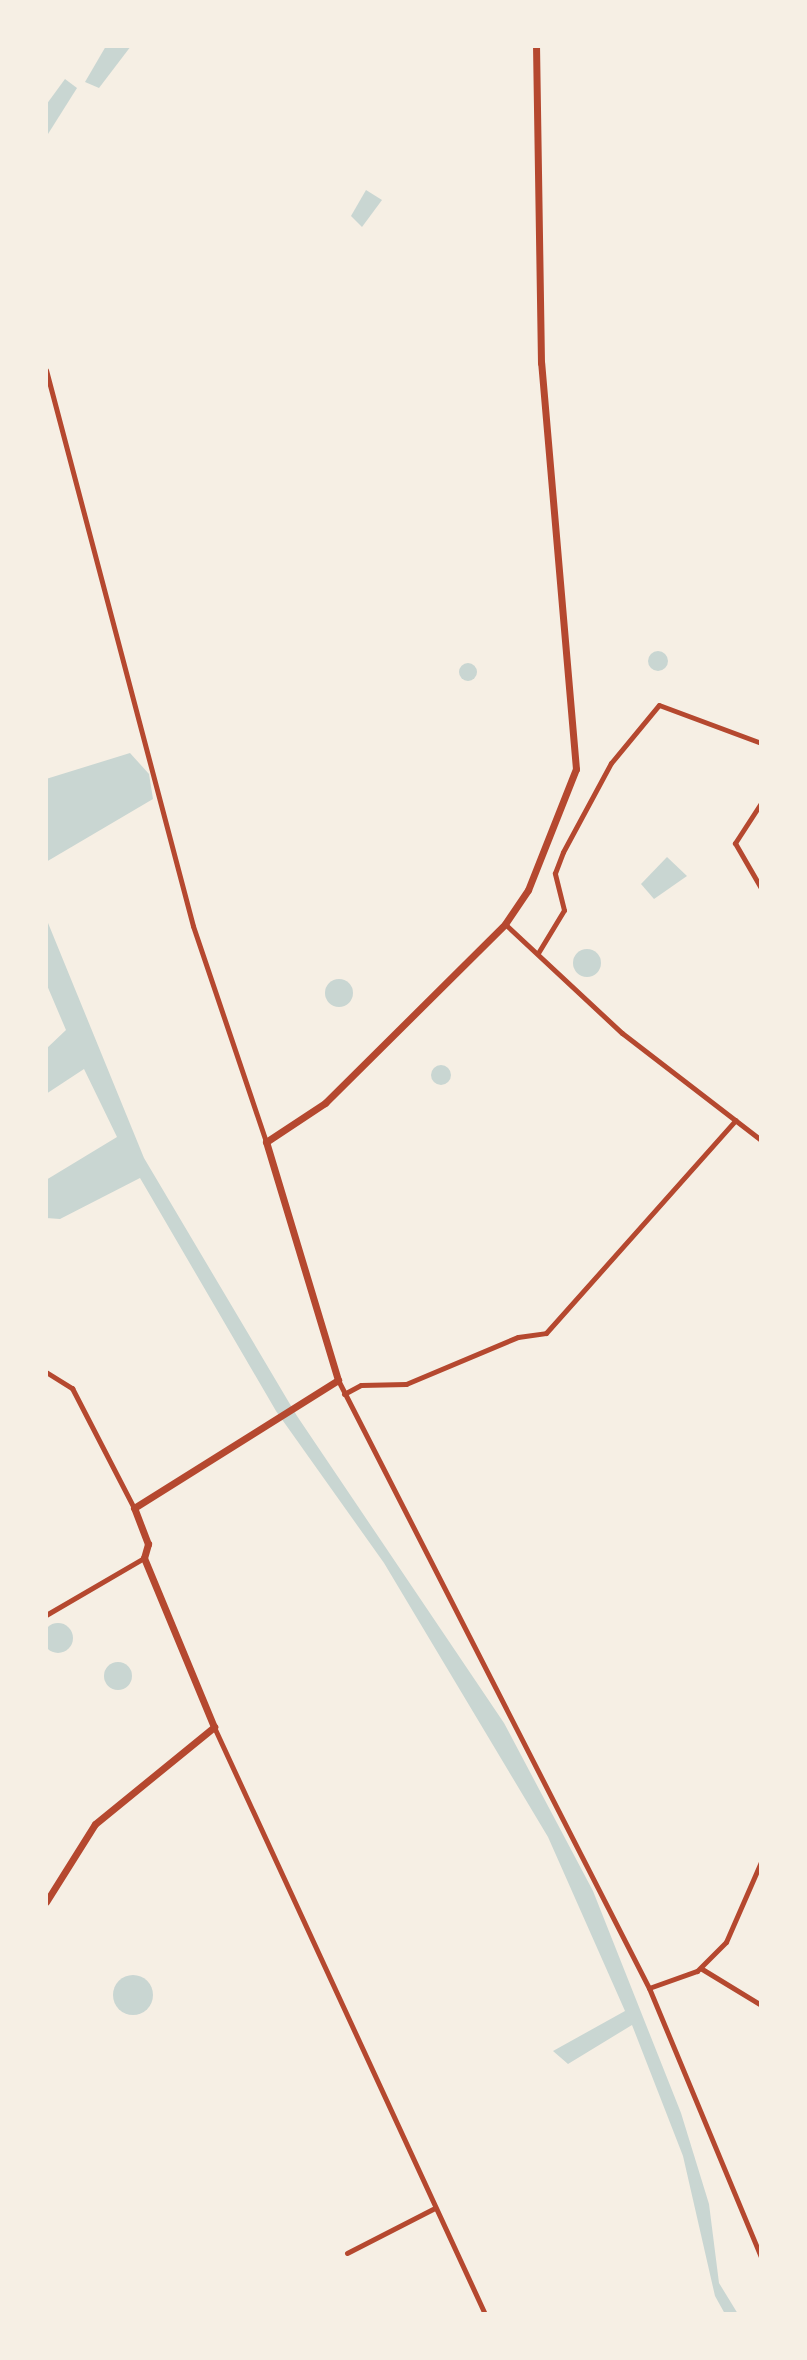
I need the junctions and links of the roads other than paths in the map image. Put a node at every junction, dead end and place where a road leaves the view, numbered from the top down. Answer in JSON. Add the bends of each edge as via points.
{"nodes":[{"id":1,"x":536,"y":46,"type":"edge"},
{"id":2,"x":46,"y":370,"type":"edge"},
{"id":3,"x":761,"y":743,"type":"edge"},
{"id":4,"x":761,"y":803,"type":"edge"},
{"id":5,"x":761,"y":888,"type":"edge"},
{"id":6,"x":505,"y":924,"type":"junction"},
{"id":7,"x":538,"y":953,"type":"junction"},
{"id":8,"x":736,"y":1120,"type":"junction"},
{"id":9,"x":761,"y":1140,"type":"edge"},
{"id":10,"x":266,"y":1142,"type":"junction"},
{"id":11,"x":46,"y":1372,"type":"edge"},
{"id":12,"x":338,"y":1380,"type":"junction"},
{"id":13,"x":344,"y":1394,"type":"junction"},
{"id":14,"x":134,"y":1508,"type":"junction"},
{"id":15,"x":144,"y":1558,"type":"junction"},
{"id":16,"x":46,"y":1615,"type":"edge"},
{"id":17,"x":214,"y":1727,"type":"junction"},
{"id":18,"x":761,"y":1862,"type":"edge"},
{"id":19,"x":46,"y":1902,"type":"edge"},
{"id":20,"x":697,"y":1971,"type":"junction"},
{"id":21,"x":649,"y":1988,"type":"junction"},
{"id":22,"x":761,"y":2005,"type":"edge"},
{"id":23,"x":433,"y":2209,"type":"junction"},
{"id":24,"x":347,"y":2253,"type":"dead end"},
{"id":25,"x":761,"y":2257,"type":"edge"},
{"id":26,"x":485,"y":2314,"type":"edge"}],
"edges":[{"from":1,"to":6,"type":"main road","via":[[541,363],[578,729],[576,769],[528,890]]},
{"from":2,"to":10,"type":"street","via":[[193,926]]},
{"from":3,"to":7,"type":"street","via":[[659,705],[611,763],[563,852],[555,873],[564,910]]},
{"from":4,"to":5,"type":"street","via":[[735,843]]},
{"from":6,"to":7,"type":"street"},
{"from":6,"to":10,"type":"main road","via":[[346,1081]]},
{"from":7,"to":8,"type":"street","via":[[622,1033]]},
{"from":8,"to":9,"type":"street"},
{"from":8,"to":13,"type":"street","via":[[546,1333],[518,1337],[406,1384],[361,1385]]},
{"from":10,"to":12,"type":"main road"},
{"from":11,"to":14,"type":"street","via":[[72,1388]]},
{"from":12,"to":13,"type":"street"},
{"from":12,"to":14,"type":"main road"},
{"from":13,"to":21,"type":"street"},
{"from":14,"to":15,"type":"main road","via":[[148,1544]]},
{"from":15,"to":16,"type":"street"},
{"from":15,"to":17,"type":"main road"},
{"from":17,"to":19,"type":"main road","via":[[95,1824]]},
{"from":17,"to":23,"type":"street"},
{"from":18,"to":20,"type":"street","via":[[736,1926]]},
{"from":20,"to":21,"type":"street"},
{"from":20,"to":22,"type":"street","via":[[711,1969]]},
{"from":21,"to":25,"type":"street"},
{"from":23,"to":24,"type":"street"},
{"from":23,"to":26,"type":"street"}]}
